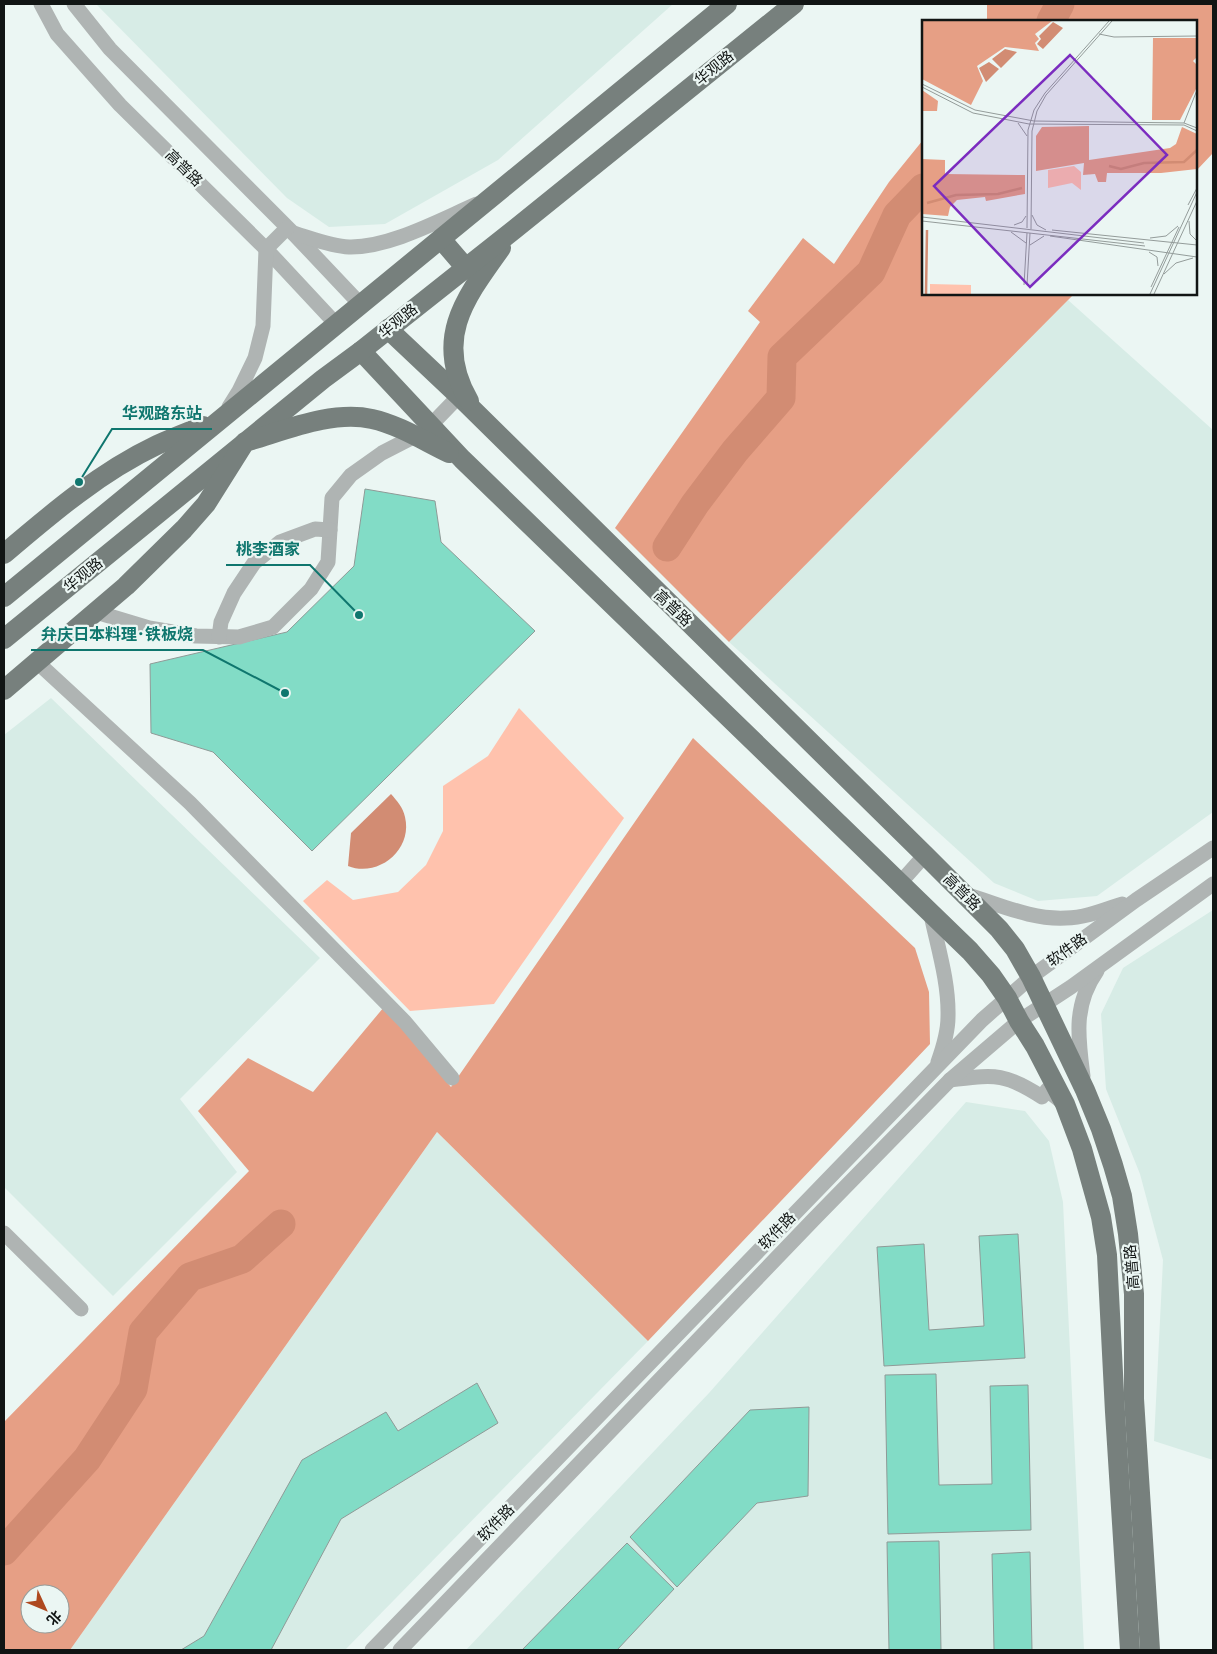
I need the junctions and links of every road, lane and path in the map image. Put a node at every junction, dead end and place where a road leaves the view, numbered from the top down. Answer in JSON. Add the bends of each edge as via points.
{"nodes":[{"id":1,"x":41,"y":4,"type":"edge"},
{"id":2,"x":74,"y":4,"type":"edge"},
{"id":3,"x":727,"y":4,"type":"edge"},
{"id":4,"x":794,"y":4,"type":"edge"},
{"id":5,"x":492,"y":197,"type":"junction"},
{"id":6,"x":515,"y":228,"type":"junction"},
{"id":7,"x":290,"y":230,"type":"junction"},
{"id":8,"x":441,"y":239,"type":"junction"},
{"id":9,"x":266,"y":249,"type":"junction"},
{"id":10,"x":465,"y":267,"type":"junction"},
{"id":11,"x":361,"y":305,"type":"junction"},
{"id":12,"x":336,"y":324,"type":"junction"},
{"id":13,"x":388,"y":329,"type":"junction"},
{"id":14,"x":361,"y":351,"type":"junction"},
{"id":15,"x":459,"y":396,"type":"junction"},
{"id":16,"x":221,"y":419,"type":"junction"},
{"id":17,"x":484,"y":423,"type":"junction"},
{"id":18,"x":423,"y":431,"type":"junction"},
{"id":19,"x":245,"y":442,"type":"junction"},
{"id":20,"x":330,"y":530,"type":"junction"},
{"id":21,"x":4,"y":554,"type":"edge"},
{"id":22,"x":4,"y":597,"type":"edge"},
{"id":23,"x":96,"y":612,"type":"junction"},
{"id":24,"x":219,"y":637,"type":"junction"},
{"id":25,"x":4,"y":639,"type":"edge"},
{"id":26,"x":37,"y":662,"type":"junction"},
{"id":27,"x":4,"y":690,"type":"edge"},
{"id":28,"x":1213,"y":848,"type":"edge"},
{"id":29,"x":925,"y":855,"type":"junction"},
{"id":30,"x":900,"y":883,"type":"junction"},
{"id":31,"x":1213,"y":884,"type":"edge"},
{"id":32,"x":964,"y":894,"type":"junction"},
{"id":33,"x":1136,"y":900,"type":"junction"},
{"id":34,"x":931,"y":914,"type":"junction"},
{"id":35,"x":1100,"y":966,"type":"junction"},
{"id":36,"x":1031,"y":977,"type":"junction"},
{"id":37,"x":1007,"y":998,"type":"junction"},
{"id":38,"x":1043,"y":1006,"type":"junction"},
{"id":39,"x":1019,"y":1021,"type":"junction"},
{"id":40,"x":937,"y":1065,"type":"junction"},
{"id":41,"x":452,"y":1078,"type":"dead end"},
{"id":42,"x":950,"y":1080,"type":"junction"},
{"id":43,"x":1085,"y":1090,"type":"junction"},
{"id":44,"x":1065,"y":1104,"type":"junction"},
{"id":45,"x":4,"y":1234,"type":"edge"},
{"id":46,"x":81,"y":1309,"type":"dead end"},
{"id":47,"x":372,"y":1650,"type":"edge"},
{"id":48,"x":400,"y":1650,"type":"edge"},
{"id":49,"x":1130,"y":1650,"type":"edge"},
{"id":50,"x":1150,"y":1650,"type":"edge"}],
"edges":[{"from":1,"to":9,"type":"street","name":"高普路","via":[[57,34],[120,105]]},
{"from":2,"to":7,"type":"street","name":"高普路","via":[[110,49]]},
{"from":3,"to":5,"type":"main road"},
{"from":4,"to":6,"type":"main road","name":"华观路"},
{"from":5,"to":7,"type":"street","via":[[378,244],[348,247]]},
{"from":5,"to":8,"type":"main road"},
{"from":6,"to":10,"type":"main road","name":"华观路"},
{"from":6,"to":17,"type":"main road","via":[[475,284],[462,307],[452,339],[457,371],[467,399]]},
{"from":7,"to":9,"type":"street"},
{"from":7,"to":11,"type":"street","name":"高普路"},
{"from":8,"to":10,"type":"main road"},
{"from":8,"to":11,"type":"main road"},
{"from":9,"to":12,"type":"street","name":"高普路"},
{"from":9,"to":16,"type":"street","via":[[263,326],[255,358],[240,391]]},
{"from":10,"to":13,"type":"main road","name":"华观路"},
{"from":11,"to":12,"type":"main road"},
{"from":12,"to":16,"type":"main road"},
{"from":13,"to":14,"type":"main road","name":"华观路"},
{"from":13,"to":15,"type":"main road","name":"高普路"},
{"from":14,"to":18,"type":"main road","name":"高普路"},
{"from":14,"to":19,"type":"main road","name":"华观路"},
{"from":15,"to":17,"type":"main road","name":"高普路"},
{"from":15,"to":18,"type":"street"},
{"from":16,"to":21,"type":"main road","via":[[157,445],[109,472]]},
{"from":16,"to":22,"type":"main road"},
{"from":17,"to":29,"type":"main road","name":"高普路"},
{"from":18,"to":19,"type":"main road","via":[[348,416],[315,421]]},
{"from":18,"to":20,"type":"street","via":[[382,453],[351,476],[332,498]]},
{"from":18,"to":30,"type":"main road","name":"高普路","via":[[462,459]]},
{"from":19,"to":23,"type":"main road","via":[[190,523]]},
{"from":19,"to":25,"type":"main road","name":"华观路"},
{"from":20,"to":24,"type":"street","via":[[315,529],[280,542],[254,563],[234,593],[221,622]]},
{"from":20,"to":24,"type":"street","via":[[328,562],[311,589],[273,627],[239,638]]},
{"from":23,"to":24,"type":"street","via":[[149,628]]},
{"from":23,"to":26,"type":"main road"},
{"from":26,"to":27,"type":"main road"},
{"from":26,"to":41,"type":"street","via":[[190,803],[405,1022]]},
{"from":28,"to":33,"type":"street","name":"软件路"},
{"from":29,"to":30,"type":"street"},
{"from":29,"to":32,"type":"main road","name":"高普路"},
{"from":30,"to":34,"type":"main road","name":"高普路"},
{"from":31,"to":35,"type":"street","name":"软件路"},
{"from":32,"to":33,"type":"street","via":[[1050,918],[1086,916]]},
{"from":32,"to":36,"type":"main road","name":"高普路","via":[[1015,949]]},
{"from":33,"to":36,"type":"street","name":"软件路"},
{"from":34,"to":37,"type":"main road","name":"高普路","via":[[991,975]]},
{"from":34,"to":40,"type":"street","via":[[948,996],[947,1033]]},
{"from":35,"to":38,"type":"street","name":"软件路"},
{"from":35,"to":43,"type":"street","via":[[1083,999],[1079,1019]]},
{"from":36,"to":37,"type":"street","name":"软件路"},
{"from":36,"to":38,"type":"main road","name":"高普路"},
{"from":37,"to":39,"type":"main road","name":"高普路"},
{"from":37,"to":40,"type":"street","name":"软件路"},
{"from":38,"to":39,"type":"street","name":"软件路"},
{"from":38,"to":43,"type":"main road","name":"高普路"},
{"from":39,"to":42,"type":"street","name":"软件路"},
{"from":39,"to":44,"type":"main road","name":"高普路"},
{"from":40,"to":47,"type":"street","name":"软件路"},
{"from":42,"to":44,"type":"street","via":[[1001,1076],[1042,1097],[1048,1090]]},
{"from":42,"to":48,"type":"street","name":"软件路"},
{"from":43,"to":50,"type":"main road","name":"高普路","via":[[1122,1196],[1132,1266],[1134,1399]]},
{"from":44,"to":49,"type":"main road","name":"高普路","via":[[1092,1183],[1107,1255]]},
{"from":45,"to":46,"type":"street"}]}
